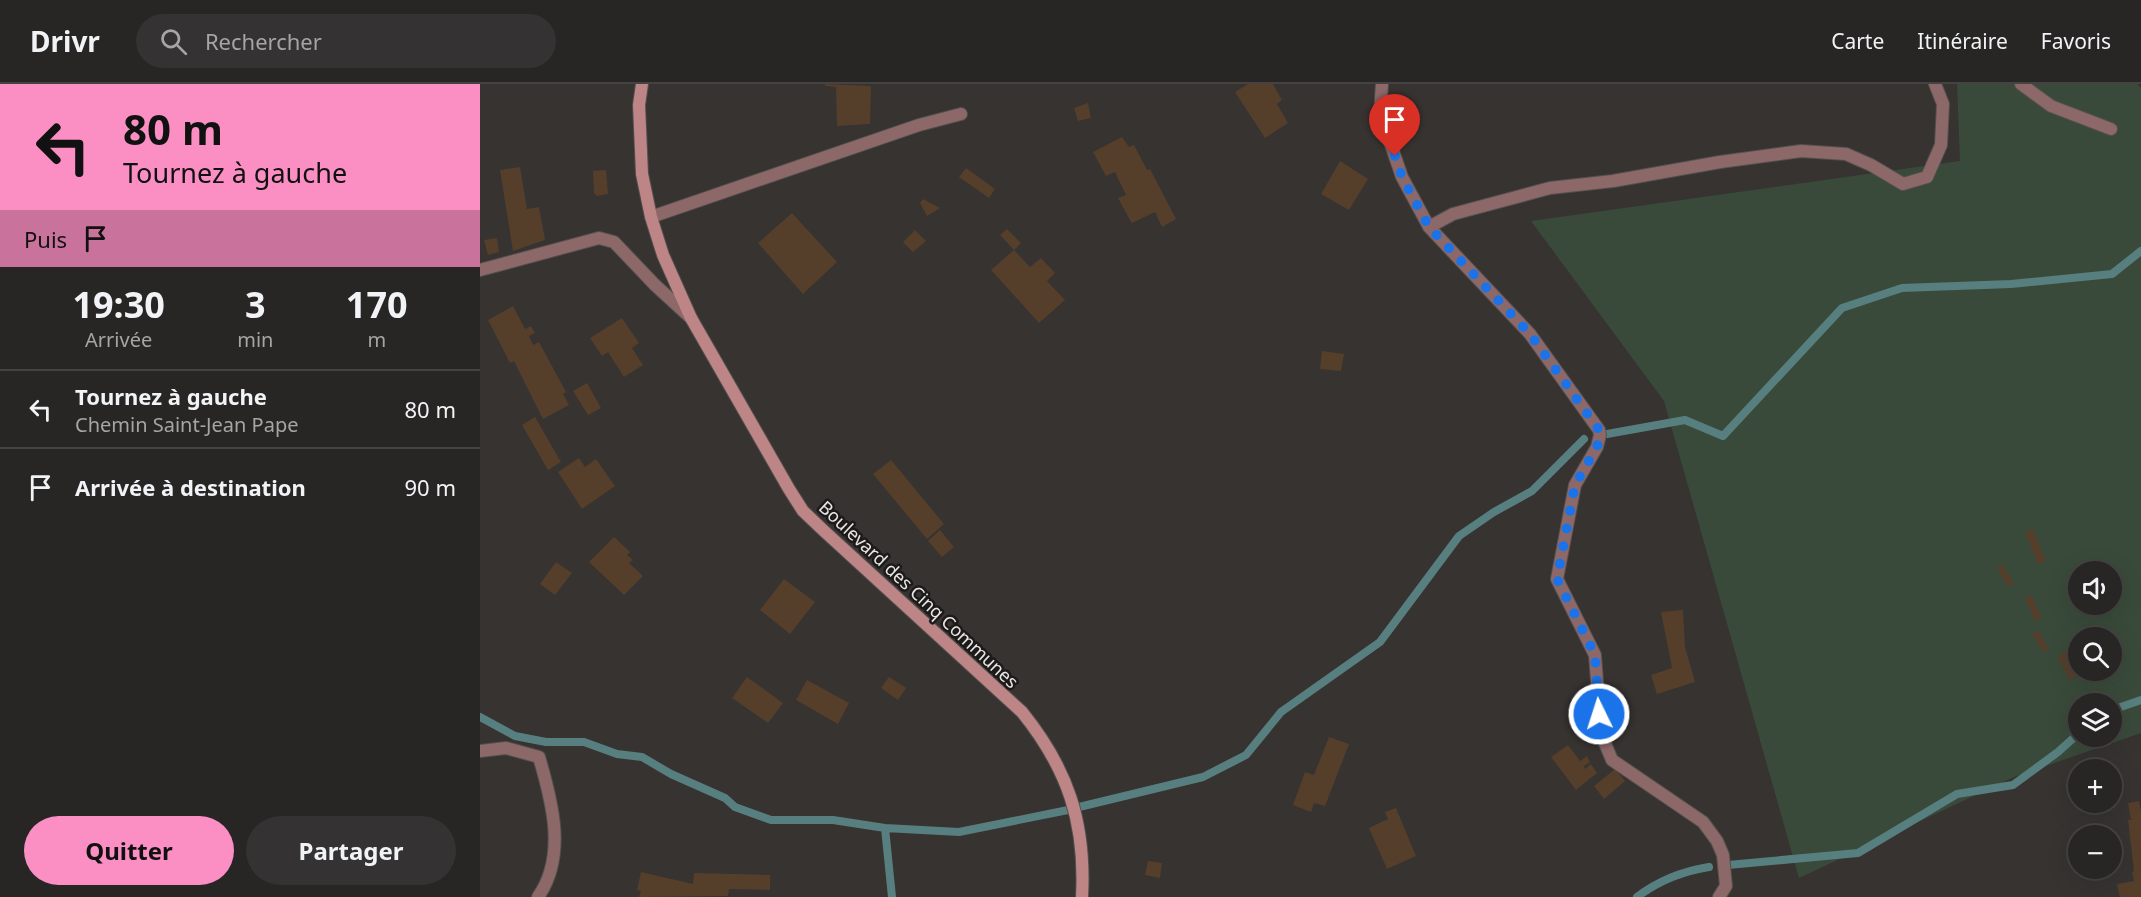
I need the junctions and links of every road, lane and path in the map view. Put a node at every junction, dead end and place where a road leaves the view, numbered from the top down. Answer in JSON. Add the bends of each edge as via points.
{"nodes":[{"id":1,"x":642,"y":84,"type":"edge"},
{"id":2,"x":1382,"y":84,"type":"edge"},
{"id":3,"x":1935,"y":84,"type":"edge"},
{"id":4,"x":2021,"y":84,"type":"edge"},
{"id":5,"x":961,"y":114,"type":"dead end"},
{"id":6,"x":2111,"y":129,"type":"dead end"},
{"id":7,"x":651,"y":217,"type":"junction"},
{"id":8,"x":1429,"y":227,"type":"junction"},
{"id":9,"x":480,"y":270,"type":"edge"},
{"id":10,"x":691,"y":318,"type":"junction"},
{"id":11,"x":480,"y":751,"type":"edge"},
{"id":12,"x":538,"y":897,"type":"edge"},
{"id":13,"x":1082,"y":897,"type":"edge"},
{"id":14,"x":1719,"y":897,"type":"edge"}],
"edges":[{"from":1,"to":7,"type":"main road","name":"Boulevard des Cinq Communes","via":[[639,138]]},
{"from":2,"to":8,"type":"street","via":[[1380,113],[1402,177]]},
{"from":3,"to":8,"type":"street","via":[[1942,104],[1941,145],[1927,177],[1903,184],[1846,154],[1801,151],[1550,188],[1453,214]]},
{"from":4,"to":6,"type":"street","via":[[2051,106]]},
{"from":5,"to":7,"type":"street"},
{"from":7,"to":10,"type":"main road","name":"Boulevard des Cinq Communes","via":[[667,266]]},
{"from":8,"to":14,"type":"street","via":[[1530,334],[1599,430],[1597,447],[1575,485],[1557,579],[1595,655],[1601,734],[1611,760],[1703,822],[1723,855],[1726,886]]},
{"from":9,"to":10,"type":"street","via":[[599,238],[614,242]]},
{"from":10,"to":13,"type":"main road","name":"Boulevard des Cinq Communes","via":[[803,511],[1022,712],[1041,736],[1070,792],[1084,867]]},
{"from":11,"to":12,"type":"street","via":[[506,748],[538,757],[550,796],[555,855]]}]}
